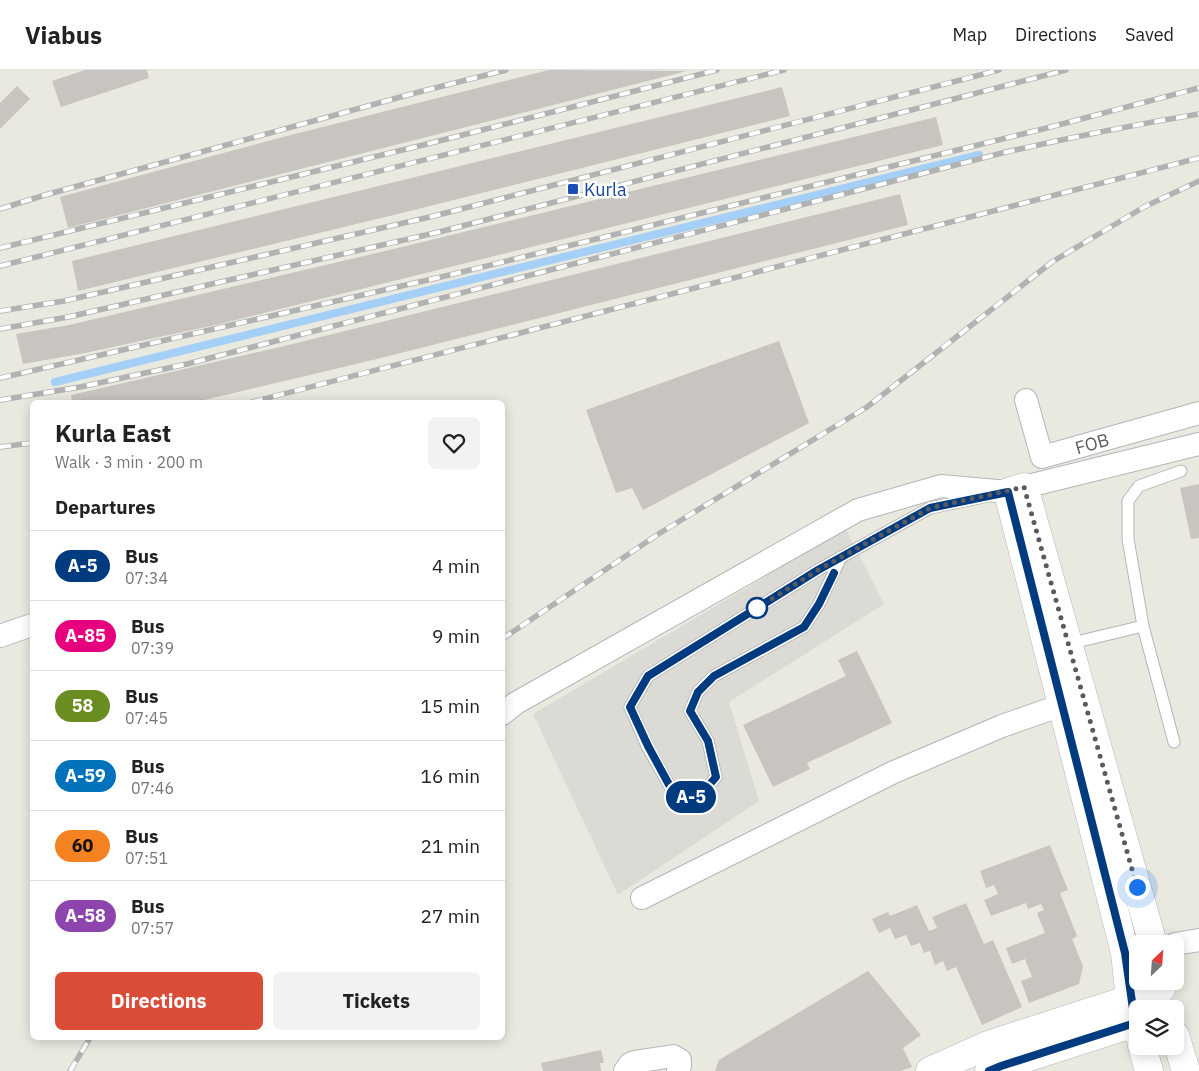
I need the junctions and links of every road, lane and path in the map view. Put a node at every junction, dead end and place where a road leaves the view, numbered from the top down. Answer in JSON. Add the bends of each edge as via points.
{"nodes":[{"id":1,"x":1026,"y":400,"type":"dead end"},
{"id":2,"x":1199,"y":413,"type":"edge"},
{"id":3,"x":1199,"y":444,"type":"edge"},
{"id":4,"x":1181,"y":471,"type":"dead end"},
{"id":5,"x":1016,"y":489,"type":"junction"},
{"id":6,"x":841,"y":557,"type":"junction"},
{"id":7,"x":30,"y":626,"type":"edge"},
{"id":8,"x":1144,"y":626,"type":"junction"},
{"id":9,"x":0,"y":636,"type":"edge"},
{"id":10,"x":1068,"y":644,"type":"junction"},
{"id":11,"x":1073,"y":702,"type":"junction"},
{"id":12,"x":505,"y":712,"type":"edge"},
{"id":13,"x":1174,"y":742,"type":"dead end"},
{"id":14,"x":642,"y":898,"type":"dead end"},
{"id":15,"x":1150,"y":935,"type":"edge"},
{"id":16,"x":1199,"y":940,"type":"edge"},
{"id":17,"x":1184,"y":942,"type":"edge"},
{"id":18,"x":1132,"y":1000,"type":"edge"},
{"id":19,"x":1129,"y":1026,"type":"edge"},
{"id":20,"x":1129,"y":1027,"type":"edge"},
{"id":21,"x":1144,"y":1055,"type":"edge"},
{"id":22,"x":1181,"y":1055,"type":"edge"},
{"id":23,"x":625,"y":1071,"type":"edge"},
{"id":24,"x":678,"y":1071,"type":"edge"},
{"id":25,"x":930,"y":1071,"type":"edge"},
{"id":26,"x":989,"y":1071,"type":"edge"},
{"id":27,"x":1149,"y":1071,"type":"edge"},
{"id":28,"x":1186,"y":1071,"type":"edge"}],
"edges":[{"from":1,"to":2,"type":"street","name":"FOB","via":[[1042,457]]},
{"from":3,"to":5,"type":"street"},
{"from":4,"to":8,"type":"lane","via":[[1139,486],[1128,501],[1128,539]]},
{"from":5,"to":6,"type":"lane","via":[[930,508]]},
{"from":5,"to":10,"type":"main road"},
{"from":5,"to":11,"type":"main road"},
{"from":5,"to":12,"type":"street","via":[[941,486],[858,510]]},
{"from":6,"to":6,"type":"lane","via":[[648,676],[630,707],[673,792],[697,799],[716,777],[708,741],[690,711],[698,692],[714,676],[804,627],[819,604]]},
{"from":7,"to":9,"type":"street"},
{"from":8,"to":10,"type":"lane"},
{"from":8,"to":13,"type":"lane"},
{"from":10,"to":11,"type":"main road"},
{"from":11,"to":14,"type":"street","via":[[1002,726],[894,772]]},
{"from":11,"to":15,"type":"main road"},
{"from":11,"to":18,"type":"main road"},
{"from":16,"to":17,"type":"street"},
{"from":19,"to":25,"type":"main road","via":[[988,1045]]},
{"from":20,"to":26,"type":"main road"},
{"from":21,"to":27,"type":"main road"},
{"from":22,"to":28,"type":"main road"},
{"from":23,"to":24,"type":"street","via":[[634,1062],[673,1056],[680,1060]]}]}
